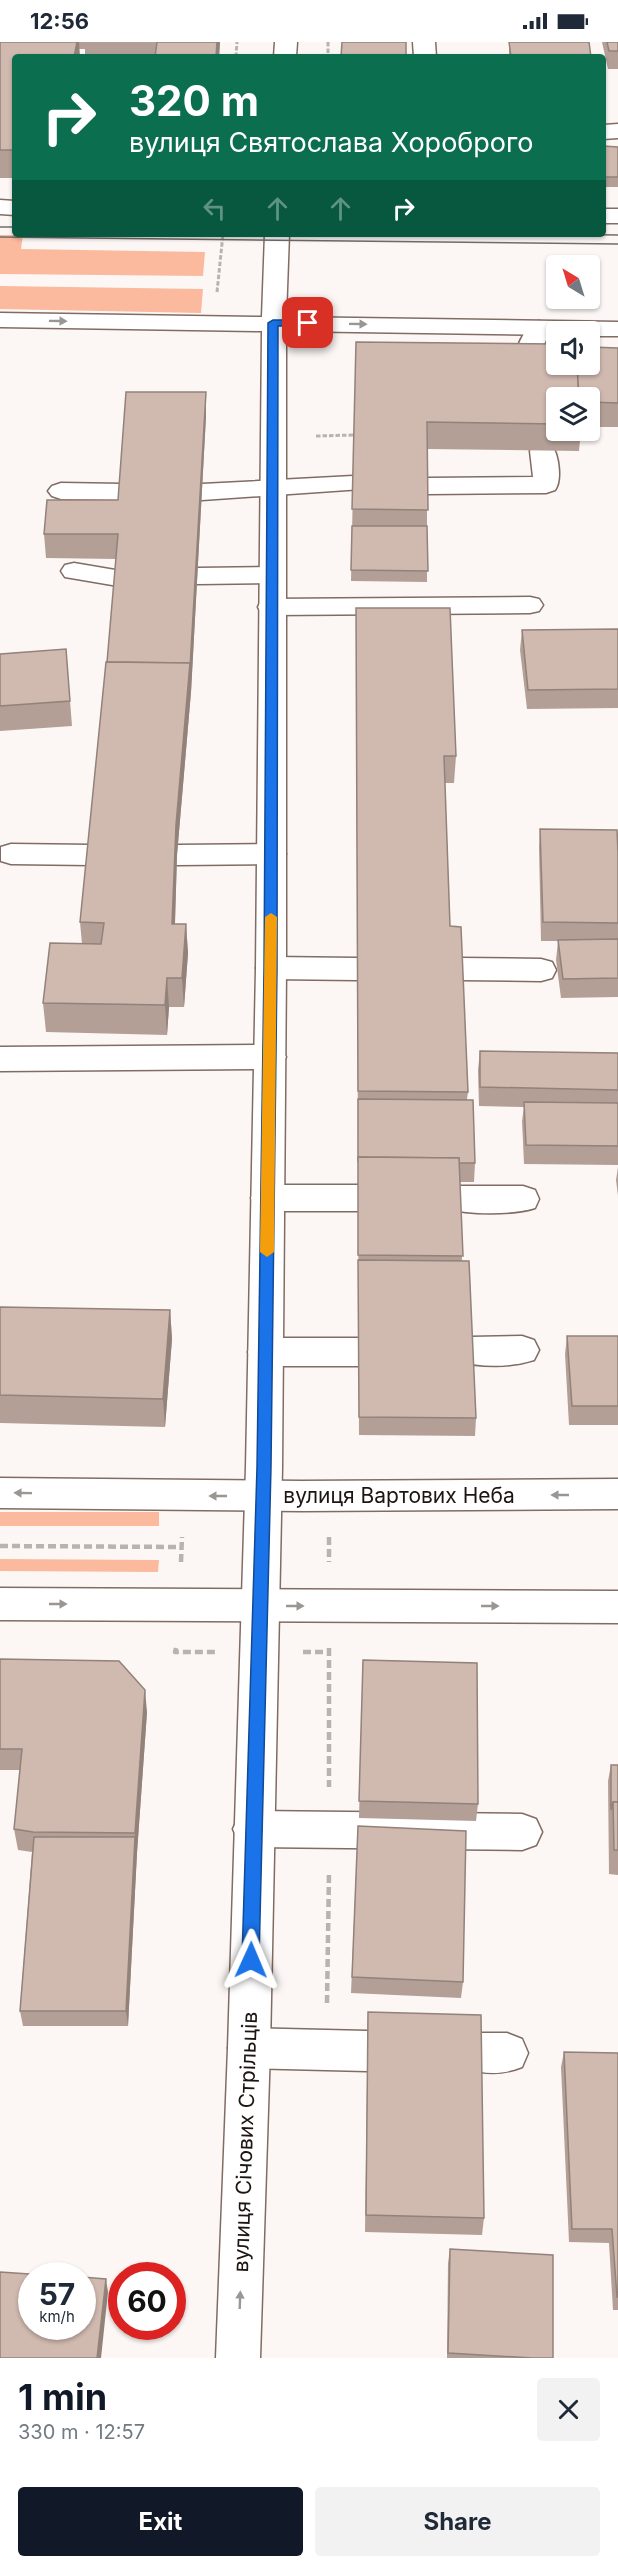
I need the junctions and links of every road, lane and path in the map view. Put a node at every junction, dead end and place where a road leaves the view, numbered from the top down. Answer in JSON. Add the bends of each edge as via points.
{"nodes":[{"id":1,"x":278,"y":237,"type":"edge"},
{"id":2,"x":0,"y":320,"type":"edge"},
{"id":3,"x":273,"y":323,"type":"junction"},
{"id":4,"x":539,"y":328,"type":"junction"},
{"id":5,"x":618,"y":329,"type":"edge"},
{"id":6,"x":539,"y":371,"type":"edge"},
{"id":7,"x":504,"y":396,"type":"edge"},
{"id":8,"x":354,"y":435,"type":"edge"},
{"id":9,"x":316,"y":436,"type":"dead end"},
{"id":10,"x":543,"y":451,"type":"edge"},
{"id":11,"x":353,"y":483,"type":"edge"},
{"id":12,"x":426,"y":486,"type":"edge"},
{"id":13,"x":272,"y":489,"type":"junction"},
{"id":14,"x":61,"y":491,"type":"dead end"},
{"id":15,"x":123,"y":492,"type":"edge"},
{"id":16,"x":202,"y":492,"type":"edge"},
{"id":17,"x":74,"y":571,"type":"dead end"},
{"id":18,"x":272,"y":575,"type":"junction"},
{"id":19,"x":197,"y":576,"type":"edge"},
{"id":20,"x":118,"y":578,"type":"edge"},
{"id":21,"x":530,"y":604,"type":"dead end"},
{"id":22,"x":271,"y":607,"type":"junction"},
{"id":23,"x":11,"y":854,"type":"dead end"},
{"id":24,"x":271,"y":854,"type":"junction"},
{"id":25,"x":92,"y":855,"type":"edge"},
{"id":26,"x":177,"y":855,"type":"edge"},
{"id":27,"x":271,"y":968,"type":"junction"},
{"id":28,"x":357,"y":969,"type":"edge"},
{"id":29,"x":460,"y":969,"type":"edge"},
{"id":30,"x":541,"y":970,"type":"dead end"},
{"id":31,"x":270,"y":1057,"type":"junction"},
{"id":32,"x":0,"y":1059,"type":"edge"},
{"id":33,"x":267,"y":1198,"type":"junction"},
{"id":34,"x":358,"y":1198,"type":"edge"},
{"id":35,"x":458,"y":1199,"type":"edge"},
{"id":36,"x":523,"y":1199,"type":"dead end"},
{"id":37,"x":522,"y":1350,"type":"dead end"},
{"id":38,"x":471,"y":1351,"type":"edge"},
{"id":39,"x":265,"y":1352,"type":"junction"},
{"id":40,"x":358,"y":1352,"type":"edge"},
{"id":41,"x":0,"y":1493,"type":"edge"},
{"id":42,"x":618,"y":1494,"type":"edge"},
{"id":43,"x":263,"y":1496,"type":"junction"},
{"id":44,"x":329,"y":1496,"type":"junction"},
{"id":45,"x":0,"y":1546,"type":"edge"},
{"id":46,"x":182,"y":1547,"type":"dead end"},
{"id":47,"x":0,"y":1604,"type":"edge"},
{"id":48,"x":261,"y":1606,"type":"junction"},
{"id":49,"x":329,"y":1606,"type":"junction"},
{"id":50,"x":618,"y":1607,"type":"edge"},
{"id":51,"x":253,"y":1829,"type":"junction"},
{"id":52,"x":329,"y":1831,"type":"junction"},
{"id":53,"x":522,"y":1832,"type":"dead end"},
{"id":54,"x":249,"y":2048,"type":"junction"},
{"id":55,"x":327,"y":2049,"type":"junction"},
{"id":56,"x":367,"y":2051,"type":"edge"},
{"id":57,"x":238,"y":2358,"type":"edge"}],
"edges":[{"from":1,"to":3,"type":"main road","name":"вулиця Січових Стрільців"},
{"from":2,"to":3,"type":"main road","one_way":true},
{"from":3,"to":4,"type":"main road","one_way":true},
{"from":3,"to":13,"type":"main road","name":"вулиця Січових Стрільців"},
{"from":4,"to":5,"type":"main road"},
{"from":4,"to":6,"type":"main road"},
{"from":4,"to":7,"type":"main road","via":[[522,371],[525,396]]},
{"from":8,"to":9,"type":"path"},
{"from":10,"to":12,"type":"main road","via":[[546,485]]},
{"from":11,"to":13,"type":"main road"},
{"from":13,"to":16,"type":"main road"},
{"from":13,"to":18,"type":"main road","name":"вулиця Січових Стрільців"},
{"from":14,"to":15,"type":"main road"},
{"from":17,"to":20,"type":"main road"},
{"from":18,"to":19,"type":"main road"},
{"from":18,"to":22,"type":"main road","name":"вулиця Січових Стрільців"},
{"from":21,"to":22,"type":"main road"},
{"from":22,"to":24,"type":"main road","name":"вулиця Січових Стрільців"},
{"from":23,"to":25,"type":"main road"},
{"from":24,"to":26,"type":"main road"},
{"from":24,"to":27,"type":"main road","name":"вулиця Січових Стрільців"},
{"from":27,"to":28,"type":"main road"},
{"from":27,"to":31,"type":"main road","name":"вулиця Січових Стрільців"},
{"from":29,"to":30,"type":"main road"},
{"from":31,"to":32,"type":"main road"},
{"from":31,"to":33,"type":"main road","name":"вулиця Січових Стрільців"},
{"from":33,"to":34,"type":"main road"},
{"from":33,"to":39,"type":"main road","name":"вулиця Січових Стрільців"},
{"from":35,"to":36,"type":"main road"},
{"from":37,"to":38,"type":"main road"},
{"from":39,"to":40,"type":"main road"},
{"from":39,"to":43,"type":"main road","name":"вулиця Січових Стрільців"},
{"from":43,"to":41,"type":"main road","name":"вулиця Вартових Неба","one_way":true},
{"from":42,"to":44,"type":"main road","name":"вулиця Вартових Неба","one_way":true},
{"from":43,"to":44,"type":"main road","name":"вулиця Вартових Неба"},
{"from":43,"to":48,"type":"main road","name":"вулиця Січових Стрільців"},
{"from":44,"to":49,"type":"path"},
{"from":45,"to":46,"type":"path"},
{"from":47,"to":48,"type":"main road","one_way":true},
{"from":48,"to":49,"type":"main road","one_way":true},
{"from":48,"to":51,"type":"main road","name":"вулиця Січових Стрільців"},
{"from":49,"to":50,"type":"main road","one_way":true},
{"from":49,"to":52,"type":"path"},
{"from":51,"to":52,"type":"main road"},
{"from":51,"to":54,"type":"main road","name":"вулиця Січових Стрільців"},
{"from":52,"to":53,"type":"main road"},
{"from":52,"to":55,"type":"path"},
{"from":54,"to":55,"type":"main road"},
{"from":57,"to":54,"type":"main road","name":"вулиця Січових Стрільців","one_way":true},
{"from":55,"to":56,"type":"main road"}]}
